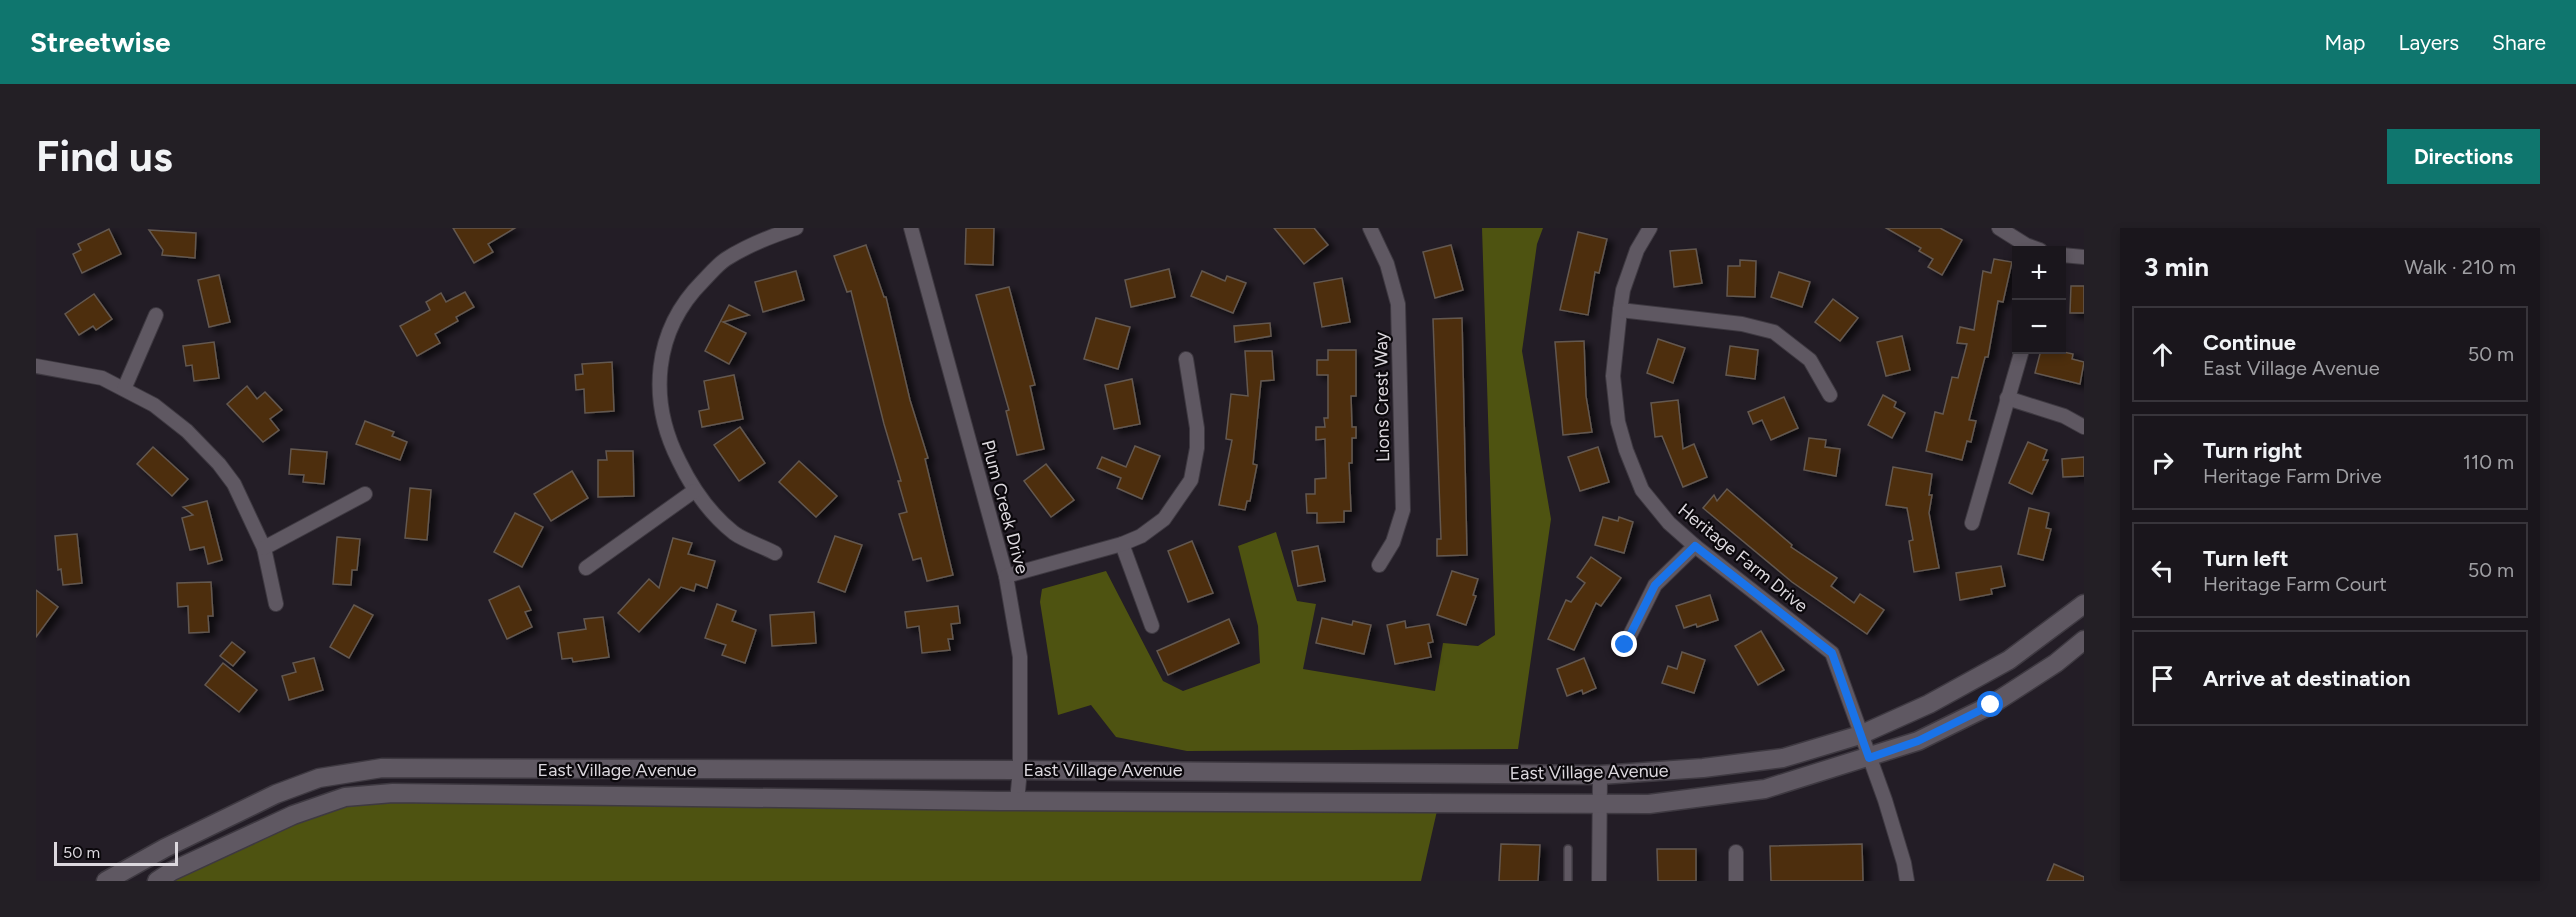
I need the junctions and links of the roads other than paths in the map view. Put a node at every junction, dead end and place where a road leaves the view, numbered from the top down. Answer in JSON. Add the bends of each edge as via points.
{"nodes":[{"id":1,"x":796,"y":228,"type":"edge"},
{"id":2,"x":911,"y":228,"type":"edge"},
{"id":3,"x":1370,"y":228,"type":"edge"},
{"id":4,"x":1650,"y":228,"type":"edge"},
{"id":5,"x":1999,"y":228,"type":"edge"},
{"id":6,"x":2029,"y":246,"type":"edge"},
{"id":7,"x":2066,"y":255,"type":"edge"},
{"id":8,"x":2084,"y":257,"type":"edge"},
{"id":9,"x":1620,"y":310,"type":"junction"},
{"id":10,"x":156,"y":315,"type":"dead end"},
{"id":11,"x":2021,"y":354,"type":"edge"},
{"id":12,"x":1186,"y":359,"type":"dead end"},
{"id":13,"x":36,"y":366,"type":"edge"},
{"id":14,"x":124,"y":389,"type":"junction"},
{"id":15,"x":1830,"y":395,"type":"dead end"},
{"id":16,"x":2007,"y":398,"type":"junction"},
{"id":17,"x":2084,"y":427,"type":"edge"},
{"id":18,"x":694,"y":491,"type":"junction"},
{"id":19,"x":365,"y":494,"type":"dead end"},
{"id":20,"x":1972,"y":523,"type":"dead end"},
{"id":21,"x":1122,"y":544,"type":"junction"},
{"id":22,"x":1695,"y":546,"type":"junction"},
{"id":23,"x":264,"y":548,"type":"junction"},
{"id":24,"x":775,"y":553,"type":"dead end"},
{"id":25,"x":1379,"y":565,"type":"dead end"},
{"id":26,"x":586,"y":568,"type":"dead end"},
{"id":27,"x":1006,"y":576,"type":"junction"},
{"id":28,"x":276,"y":604,"type":"dead end"},
{"id":29,"x":2084,"y":604,"type":"edge"},
{"id":30,"x":1152,"y":626,"type":"dead end"},
{"id":31,"x":2084,"y":640,"type":"edge"},
{"id":32,"x":1625,"y":645,"type":"dead end"},
{"id":33,"x":1860,"y":735,"type":"junction"},
{"id":34,"x":1869,"y":758,"type":"junction"},
{"id":35,"x":1020,"y":770,"type":"junction"},
{"id":36,"x":1600,"y":775,"type":"junction"},
{"id":37,"x":1017,"y":801,"type":"junction"},
{"id":38,"x":1600,"y":803,"type":"junction"},
{"id":39,"x":1568,"y":849,"type":"dead end"},
{"id":40,"x":1736,"y":852,"type":"dead end"},
{"id":41,"x":106,"y":881,"type":"edge"},
{"id":42,"x":157,"y":881,"type":"edge"},
{"id":43,"x":1568,"y":881,"type":"edge"},
{"id":44,"x":1599,"y":881,"type":"edge"},
{"id":45,"x":1736,"y":881,"type":"edge"},
{"id":46,"x":1907,"y":881,"type":"edge"}],
"edges":[{"from":1,"to":18,"type":"street","via":[[765,238],[724,261],[687,297],[674,320],[658,380],[661,413],[668,439]]},
{"from":2,"to":27,"type":"street","name":"Plum Creek Drive"},
{"from":3,"to":25,"type":"street","name":"Lions Crest Way","via":[[1387,264],[1398,304],[1403,510],[1394,542]]},
{"from":4,"to":9,"type":"street","name":"Heritage Farm Drive","via":[[1637,250]]},
{"from":5,"to":6,"type":"street"},
{"from":7,"to":8,"type":"street"},
{"from":9,"to":15,"type":"street","via":[[1742,324],[1773,333],[1810,360]]},
{"from":9,"to":22,"type":"street","name":"Heritage Farm Drive","via":[[1613,376],[1618,422],[1626,450],[1642,490],[1669,523]]},
{"from":10,"to":14,"type":"street"},
{"from":11,"to":16,"type":"street"},
{"from":12,"to":21,"type":"street","via":[[1197,429],[1191,480],[1164,519]]},
{"from":13,"to":14,"type":"street","via":[[102,378]]},
{"from":14,"to":23,"type":"street","via":[[162,411],[219,464],[234,484]]},
{"from":16,"to":17,"type":"street","via":[[2064,416]]},
{"from":16,"to":20,"type":"street"},
{"from":18,"to":24,"type":"street","via":[[735,533]]},
{"from":18,"to":26,"type":"street"},
{"from":19,"to":23,"type":"street"},
{"from":21,"to":27,"type":"street"},
{"from":21,"to":30,"type":"street"},
{"from":22,"to":32,"type":"street","via":[[1655,585]]},
{"from":22,"to":33,"type":"street","name":"Heritage Farm Drive","via":[[1832,653]]},
{"from":23,"to":28,"type":"street"},
{"from":27,"to":35,"type":"street","name":"Plum Creek Drive","via":[[1020,657]]},
{"from":29,"to":33,"type":"street","name":"East Village Avenue","via":[[2009,660],[1929,704]]},
{"from":31,"to":34,"type":"street","name":"East Village Avenue","via":[[1991,705],[1918,741]]},
{"from":33,"to":34,"type":"street","name":"Heritage Farm Drive"},
{"from":33,"to":36,"type":"street","name":"East Village Avenue","via":[[1783,758]]},
{"from":34,"to":38,"type":"street","name":"East Village Avenue","via":[[1765,789],[1649,804]]},
{"from":34,"to":46,"type":"street","name":"Heritage Farm Drive"},
{"from":35,"to":36,"type":"street","name":"East Village Avenue"},
{"from":35,"to":37,"type":"street","name":"Plum Creek Drive"},
{"from":35,"to":41,"type":"street","name":"East Village Avenue","via":[[382,768],[319,778],[276,794]]},
{"from":36,"to":38,"type":"street"},
{"from":37,"to":38,"type":"street","name":"East Village Avenue"},
{"from":37,"to":42,"type":"street","name":"East Village Avenue","via":[[393,793],[345,797],[293,815]]},
{"from":38,"to":44,"type":"street"},
{"from":39,"to":43,"type":"lane"},
{"from":40,"to":45,"type":"street"}]}
